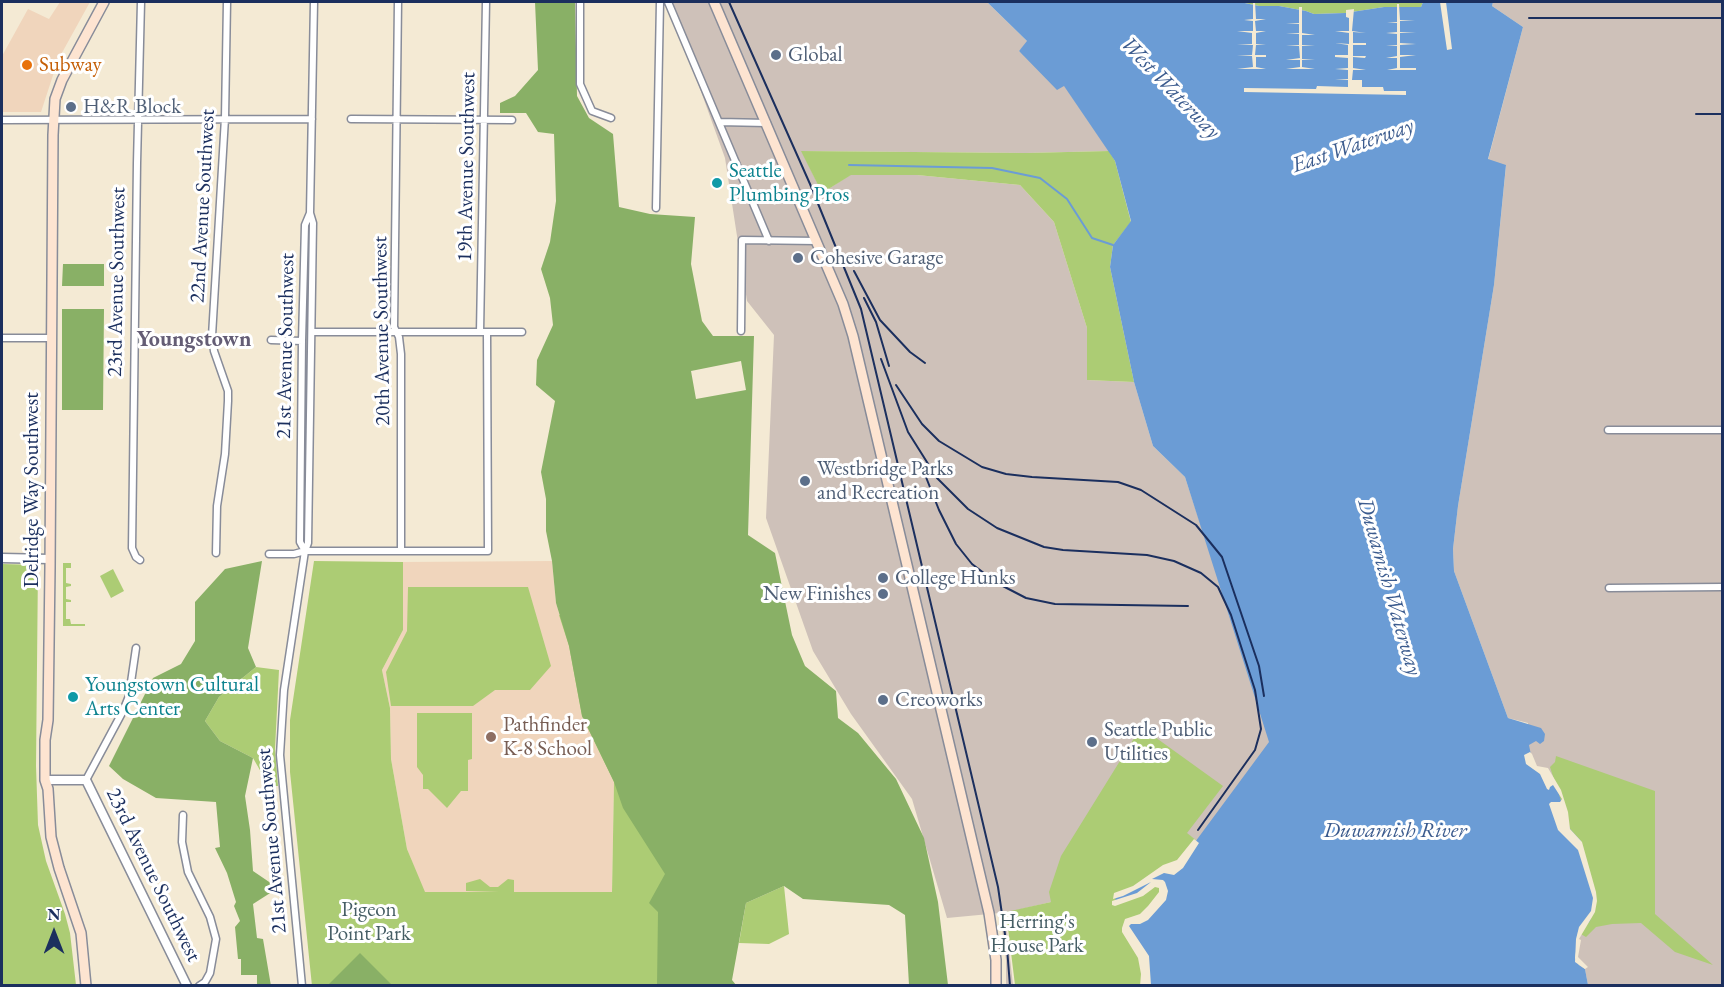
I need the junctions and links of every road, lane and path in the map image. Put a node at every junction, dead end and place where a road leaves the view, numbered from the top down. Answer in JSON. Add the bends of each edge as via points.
{"nodes":[{"id":1,"x":104,"y":2,"type":"edge"},
{"id":2,"x":141,"y":2,"type":"edge"},
{"id":3,"x":227,"y":2,"type":"edge"},
{"id":4,"x":314,"y":2,"type":"edge"},
{"id":5,"x":398,"y":2,"type":"edge"},
{"id":6,"x":486,"y":2,"type":"edge"},
{"id":7,"x":580,"y":2,"type":"edge"},
{"id":8,"x":660,"y":2,"type":"edge"},
{"id":9,"x":668,"y":2,"type":"edge"},
{"id":10,"x":714,"y":2,"type":"edge"},
{"id":11,"x":225,"y":118,"type":"junction"},
{"id":12,"x":611,"y":118,"type":"dead end"},
{"id":13,"x":53,"y":119,"type":"junction"},
{"id":14,"x":138,"y":119,"type":"junction"},
{"id":15,"x":312,"y":119,"type":"junction"},
{"id":16,"x":351,"y":119,"type":"dead end"},
{"id":17,"x":2,"y":120,"type":"edge"},
{"id":18,"x":397,"y":120,"type":"junction"},
{"id":19,"x":484,"y":120,"type":"junction"},
{"id":20,"x":512,"y":120,"type":"dead end"},
{"id":21,"x":719,"y":122,"type":"junction"},
{"id":22,"x":767,"y":123,"type":"junction"},
{"id":23,"x":656,"y":208,"type":"dead end"},
{"id":24,"x":310,"y":213,"type":"junction"},
{"id":25,"x":769,"y":241,"type":"junction"},
{"id":26,"x":817,"y":241,"type":"junction"},
{"id":27,"x":741,"y":331,"type":"dead end"},
{"id":28,"x":312,"y":332,"type":"junction"},
{"id":29,"x":397,"y":332,"type":"junction"},
{"id":30,"x":483,"y":332,"type":"junction"},
{"id":31,"x":522,"y":332,"type":"dead end"},
{"id":32,"x":2,"y":338,"type":"edge"},
{"id":33,"x":51,"y":338,"type":"junction"},
{"id":34,"x":271,"y":340,"type":"dead end"},
{"id":35,"x":302,"y":341,"type":"junction"},
{"id":36,"x":1608,"y":430,"type":"dead end"},
{"id":37,"x":1722,"y":430,"type":"edge"},
{"id":38,"x":305,"y":551,"type":"junction"},
{"id":39,"x":401,"y":551,"type":"junction"},
{"id":40,"x":216,"y":553,"type":"dead end"},
{"id":41,"x":268,"y":554,"type":"dead end"},
{"id":42,"x":2,"y":558,"type":"edge"},
{"id":43,"x":50,"y":559,"type":"junction"},
{"id":44,"x":140,"y":560,"type":"dead end"},
{"id":45,"x":1722,"y":587,"type":"edge"},
{"id":46,"x":1609,"y":588,"type":"dead end"},
{"id":47,"x":136,"y":648,"type":"dead end"},
{"id":48,"x":45,"y":780,"type":"junction"},
{"id":49,"x":86,"y":780,"type":"junction"},
{"id":50,"x":183,"y":815,"type":"dead end"},
{"id":51,"x":86,"y":986,"type":"edge"},
{"id":52,"x":187,"y":986,"type":"edge"},
{"id":53,"x":199,"y":986,"type":"edge"},
{"id":54,"x":302,"y":986,"type":"edge"},
{"id":55,"x":996,"y":986,"type":"edge"}],
"edges":[{"from":1,"to":13,"type":"main road","name":"Delridge Way Southwest","via":[[65,72],[55,99]]},
{"from":2,"to":14,"type":"street","name":"23rd Avenue Southwest"},
{"from":3,"to":11,"type":"street","name":"22nd Avenue Southwest"},
{"from":4,"to":15,"type":"street","name":"21st Avenue Southwest"},
{"from":5,"to":18,"type":"street","name":"20th Avenue Southwest"},
{"from":6,"to":19,"type":"street","name":"19th Avenue Southwest"},
{"from":7,"to":12,"type":"street","via":[[580,84],[592,111]]},
{"from":8,"to":23,"type":"street"},
{"from":9,"to":21,"type":"street"},
{"from":10,"to":22,"type":"main road"},
{"from":11,"to":14,"type":"street"},
{"from":11,"to":15,"type":"street"},
{"from":11,"to":40,"type":"street","name":"22nd Avenue Southwest","via":[[212,336],[228,401]]},
{"from":13,"to":14,"type":"street"},
{"from":13,"to":17,"type":"street"},
{"from":13,"to":33,"type":"main road","name":"Delridge Way Southwest"},
{"from":14,"to":44,"type":"street","name":"23rd Avenue Southwest","via":[[132,548]]},
{"from":15,"to":24,"type":"street","name":"21st Avenue Southwest"},
{"from":16,"to":18,"type":"street"},
{"from":18,"to":19,"type":"street"},
{"from":18,"to":29,"type":"street","name":"20th Avenue Southwest"},
{"from":19,"to":20,"type":"street"},
{"from":19,"to":30,"type":"street","name":"19th Avenue Southwest"},
{"from":21,"to":22,"type":"street"},
{"from":21,"to":25,"type":"street"},
{"from":22,"to":26,"type":"main road"},
{"from":24,"to":28,"type":"street","name":"21st Avenue Southwest"},
{"from":24,"to":35,"type":"street","name":"21st Avenue Southwest","via":[[304,225]]},
{"from":25,"to":26,"type":"street"},
{"from":25,"to":27,"type":"street","via":[[742,240]]},
{"from":26,"to":55,"type":"main road","via":[[855,344],[988,911]]},
{"from":28,"to":29,"type":"street"},
{"from":28,"to":38,"type":"street","name":"21st Avenue Southwest"},
{"from":29,"to":30,"type":"street"},
{"from":29,"to":39,"type":"street","name":"20th Avenue Southwest","via":[[401,354]]},
{"from":30,"to":31,"type":"street"},
{"from":30,"to":39,"type":"street","name":"19th Avenue Southwest","via":[[488,551]]},
{"from":32,"to":33,"type":"street"},
{"from":33,"to":43,"type":"main road","name":"Delridge Way Southwest"},
{"from":34,"to":35,"type":"street"},
{"from":35,"to":38,"type":"street","name":"21st Avenue Southwest","via":[[300,542]]},
{"from":36,"to":37,"type":"street"},
{"from":38,"to":39,"type":"street"},
{"from":38,"to":41,"type":"street"},
{"from":38,"to":54,"type":"street","name":"21st Avenue Southwest","via":[[284,690],[280,755]]},
{"from":42,"to":43,"type":"street"},
{"from":43,"to":48,"type":"main road","name":"Delridge Way Southwest"},
{"from":45,"to":46,"type":"street"},
{"from":47,"to":49,"type":"street","name":"23rd Avenue Southwest","via":[[129,696]]},
{"from":48,"to":49,"type":"street"},
{"from":48,"to":51,"type":"main road","name":"Delridge Way Southwest","via":[[51,837],[81,933]]},
{"from":49,"to":52,"type":"street","name":"23rd Avenue Southwest"},
{"from":50,"to":53,"type":"street","via":[[182,842],[188,872],[216,939],[210,973]]}]}
